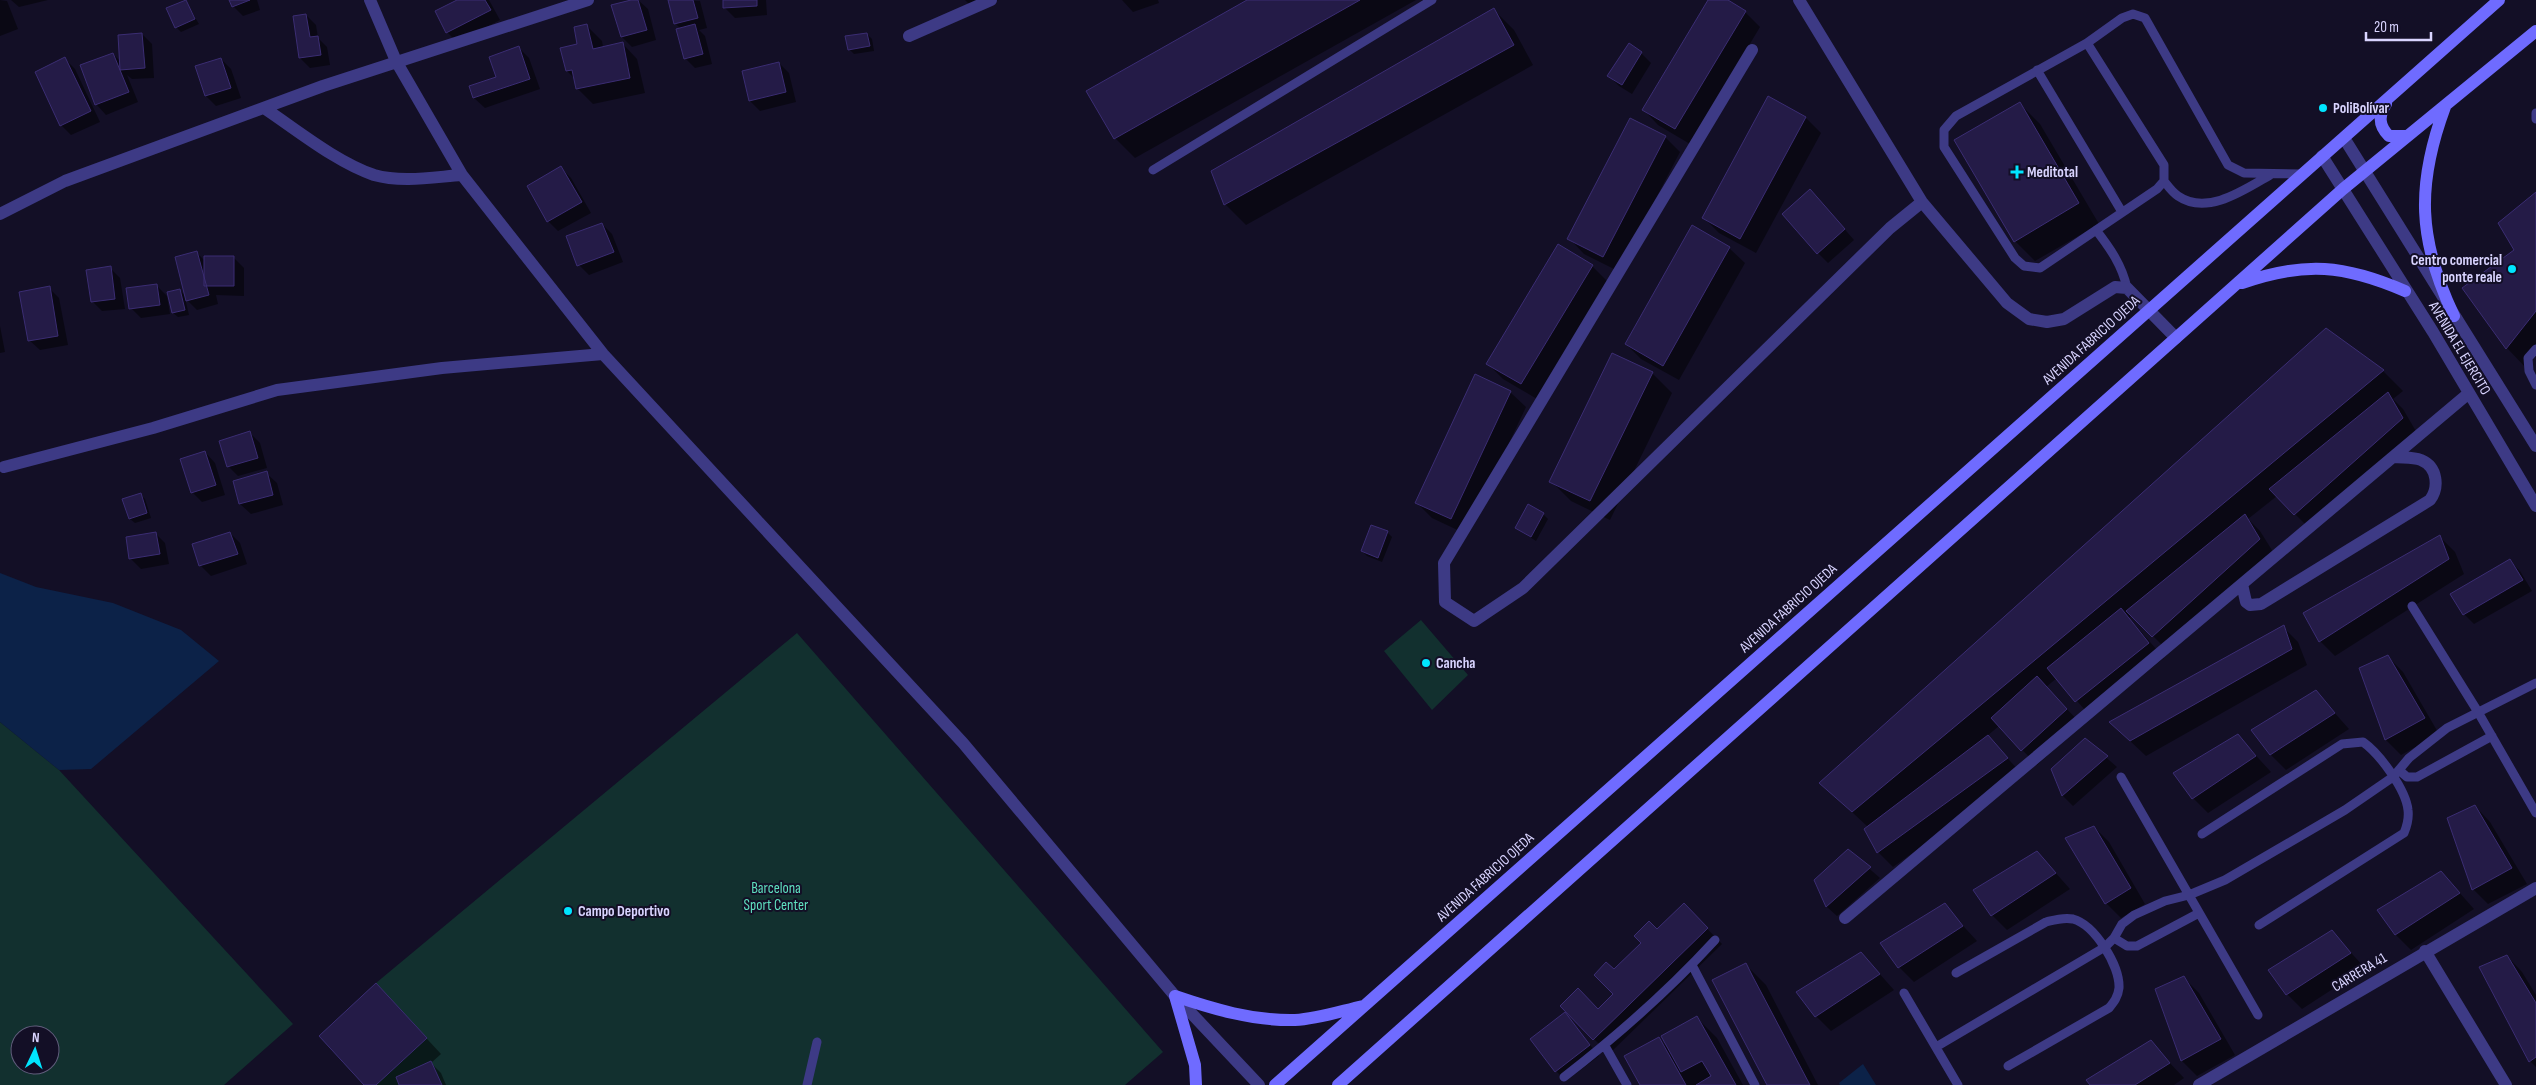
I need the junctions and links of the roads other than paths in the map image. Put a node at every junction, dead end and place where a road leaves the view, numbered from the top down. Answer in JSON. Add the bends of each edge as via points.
{"nodes":[{"id":1,"x":370,"y":0,"type":"edge"},
{"id":2,"x":588,"y":0,"type":"edge"},
{"id":3,"x":991,"y":0,"type":"edge"},
{"id":4,"x":1432,"y":0,"type":"edge"},
{"id":5,"x":1799,"y":0,"type":"edge"},
{"id":6,"x":2499,"y":0,"type":"edge"},
{"id":7,"x":2536,"y":31,"type":"edge"},
{"id":8,"x":909,"y":36,"type":"dead end"},
{"id":9,"x":2087,"y":43,"type":"junction"},
{"id":10,"x":1752,"y":50,"type":"dead end"},
{"id":11,"x":396,"y":60,"type":"junction"},
{"id":12,"x":2037,"y":70,"type":"junction"},
{"id":13,"x":2389,"y":99,"type":"junction"},
{"id":14,"x":2445,"y":107,"type":"junction"},
{"id":15,"x":264,"y":108,"type":"junction"},
{"id":16,"x":2536,"y":113,"type":"edge"},
{"id":17,"x":2536,"y":119,"type":"edge"},
{"id":18,"x":2408,"y":136,"type":"junction"},
{"id":19,"x":2344,"y":138,"type":"junction"},
{"id":20,"x":2322,"y":156,"type":"junction"},
{"id":21,"x":1153,"y":170,"type":"dead end"},
{"id":22,"x":2364,"y":172,"type":"junction"},
{"id":23,"x":2302,"y":174,"type":"junction"},
{"id":24,"x":462,"y":175,"type":"junction"},
{"id":25,"x":2270,"y":175,"type":"junction"},
{"id":26,"x":2164,"y":181,"type":"junction"},
{"id":27,"x":2343,"y":189,"type":"junction"},
{"id":28,"x":1922,"y":202,"type":"junction"},
{"id":29,"x":2122,"y":212,"type":"junction"},
{"id":30,"x":0,"y":214,"type":"edge"},
{"id":31,"x":2096,"y":230,"type":"junction"},
{"id":32,"x":2237,"y":285,"type":"junction"},
{"id":33,"x":2127,"y":288,"type":"junction"},
{"id":34,"x":2405,"y":291,"type":"junction"},
{"id":35,"x":2148,"y":310,"type":"junction"},
{"id":36,"x":2454,"y":316,"type":"junction"},
{"id":37,"x":2176,"y":338,"type":"junction"},
{"id":38,"x":2536,"y":349,"type":"edge"},
{"id":39,"x":602,"y":354,"type":"junction"},
{"id":40,"x":2536,"y":385,"type":"edge"},
{"id":41,"x":2469,"y":393,"type":"junction"},
{"id":42,"x":2536,"y":446,"type":"edge"},
{"id":43,"x":2394,"y":457,"type":"junction"},
{"id":44,"x":4,"y":467,"type":"dead end"},
{"id":45,"x":2536,"y":506,"type":"edge"},
{"id":46,"x":2242,"y":584,"type":"junction"},
{"id":47,"x":2412,"y":606,"type":"dead end"},
{"id":48,"x":2536,"y":683,"type":"edge"},
{"id":49,"x":2478,"y":712,"type":"junction"},
{"id":50,"x":2492,"y":736,"type":"junction"},
{"id":51,"x":2396,"y":774,"type":"junction"},
{"id":52,"x":2121,"y":777,"type":"dead end"},
{"id":53,"x":2536,"y":813,"type":"edge"},
{"id":54,"x":2202,"y":834,"type":"dead end"},
{"id":55,"x":2536,"y":888,"type":"edge"},
{"id":56,"x":2189,"y":895,"type":"junction"},
{"id":57,"x":2200,"y":913,"type":"junction"},
{"id":58,"x":1845,"y":918,"type":"dead end"},
{"id":59,"x":2259,"y":925,"type":"dead end"},
{"id":60,"x":2114,"y":938,"type":"junction"},
{"id":61,"x":1715,"y":940,"type":"dead end"},
{"id":62,"x":2105,"y":948,"type":"junction"},
{"id":63,"x":2425,"y":951,"type":"junction"},
{"id":64,"x":1692,"y":965,"type":"junction"},
{"id":65,"x":1956,"y":973,"type":"dead end"},
{"id":66,"x":1904,"y":993,"type":"dead end"},
{"id":67,"x":1174,"y":996,"type":"junction"},
{"id":68,"x":1364,"y":1006,"type":"junction"},
{"id":69,"x":2258,"y":1015,"type":"dead end"},
{"id":70,"x":817,"y":1042,"type":"dead end"},
{"id":71,"x":1605,"y":1046,"type":"junction"},
{"id":72,"x":1936,"y":1047,"type":"junction"},
{"id":73,"x":2008,"y":1066,"type":"dead end"},
{"id":74,"x":1564,"y":1077,"type":"dead end"},
{"id":75,"x":807,"y":1085,"type":"edge"},
{"id":76,"x":1196,"y":1085,"type":"edge"},
{"id":77,"x":1259,"y":1085,"type":"edge"},
{"id":78,"x":1275,"y":1085,"type":"edge"},
{"id":79,"x":1338,"y":1085,"type":"edge"},
{"id":80,"x":1627,"y":1085,"type":"edge"},
{"id":81,"x":1754,"y":1085,"type":"edge"},
{"id":82,"x":1958,"y":1085,"type":"edge"},
{"id":83,"x":2199,"y":1085,"type":"edge"},
{"id":84,"x":2506,"y":1085,"type":"edge"}],
"edges":[{"from":1,"to":11,"type":"street"},
{"from":2,"to":11,"type":"street"},
{"from":3,"to":8,"type":"street"},
{"from":4,"to":21,"type":"lane"},
{"from":5,"to":28,"type":"street"},
{"from":6,"to":13,"type":"street","name":"AVENIDA FABRICIO OJEDA"},
{"from":7,"to":14,"type":"street"},
{"from":9,"to":12,"type":"lane"},
{"from":9,"to":25,"type":"lane","via":[[2122,18],[2132,14],[2145,18],[2228,165],[2244,173]]},
{"from":9,"to":26,"type":"lane","via":[[2164,165]]},
{"from":10,"to":28,"type":"street","via":[[1444,563],[1446,602],[1474,621],[1523,588],[1890,228]]},
{"from":11,"to":15,"type":"street"},
{"from":11,"to":24,"type":"street"},
{"from":12,"to":29,"type":"lane"},
{"from":12,"to":31,"type":"lane","via":[[1956,116],[1944,130],[1944,147],[2015,258],[2024,266],[2040,268]]},
{"from":13,"to":18,"type":"street","via":[[2380,119],[2382,129],[2389,136]]},
{"from":13,"to":19,"type":"street","name":"AVENIDA FABRICIO OJEDA"},
{"from":14,"to":18,"type":"street"},
{"from":14,"to":36,"type":"street","via":[[2431,149],[2424,212],[2428,248]]},
{"from":15,"to":24,"type":"street","via":[[334,154],[375,175],[412,179]]},
{"from":15,"to":30,"type":"street","via":[[65,181]]},
{"from":16,"to":17,"type":"lane"},
{"from":18,"to":22,"type":"street"},
{"from":19,"to":20,"type":"street","name":"AVENIDA FABRICIO OJEDA"},
{"from":19,"to":22,"type":"street","name":"AVENIDA EL EJERCITO"},
{"from":20,"to":23,"type":"street","name":"AVENIDA FABRICIO OJEDA"},
{"from":20,"to":27,"type":"street","name":"AVENIDA EL EJERCITO"},
{"from":22,"to":27,"type":"street"},
{"from":22,"to":36,"type":"street","name":"AVENIDA EL EJERCITO"},
{"from":23,"to":25,"type":"lane"},
{"from":23,"to":35,"type":"street","name":"AVENIDA FABRICIO OJEDA"},
{"from":24,"to":39,"type":"street"},
{"from":25,"to":26,"type":"lane","via":[[2217,202],[2192,202],[2177,196]]},
{"from":26,"to":29,"type":"lane","via":[[2157,190]]},
{"from":27,"to":32,"type":"street"},
{"from":27,"to":34,"type":"street","name":"AVENIDA EL EJERCITO"},
{"from":28,"to":33,"type":"street","via":[[2007,303],[2029,319],[2047,322],[2064,319],[2108,290]]},
{"from":29,"to":31,"type":"lane"},
{"from":31,"to":33,"type":"lane","via":[[2113,252]]},
{"from":32,"to":34,"type":"street","via":[[2270,273],[2305,268],[2339,269],[2373,277]]},
{"from":32,"to":37,"type":"street"},
{"from":33,"to":35,"type":"street"},
{"from":34,"to":41,"type":"street","name":"AVENIDA EL EJERCITO"},
{"from":35,"to":37,"type":"street"},
{"from":35,"to":68,"type":"street","name":"AVENIDA FABRICIO OJEDA"},
{"from":36,"to":42,"type":"street","name":"AVENIDA EL EJERCITO"},
{"from":37,"to":79,"type":"street"},
{"from":38,"to":40,"type":"lane","via":[[2528,358],[2529,371]]},
{"from":39,"to":44,"type":"street","via":[[442,368],[277,390],[153,428]]},
{"from":39,"to":67,"type":"street","via":[[963,744]]},
{"from":41,"to":43,"type":"street"},
{"from":41,"to":45,"type":"street","name":"AVENIDA EL EJERCITO"},
{"from":43,"to":46,"type":"street"},
{"from":43,"to":46,"type":"street","via":[[2421,460],[2431,469],[2436,484],[2435,494],[2430,500],[2261,604],[2246,602]]},
{"from":46,"to":58,"type":"street"},
{"from":47,"to":49,"type":"lane"},
{"from":48,"to":49,"type":"lane"},
{"from":49,"to":50,"type":"lane"},
{"from":49,"to":51,"type":"lane","via":[[2447,728],[2421,747]]},
{"from":50,"to":51,"type":"lane","via":[[2417,777]]},
{"from":50,"to":53,"type":"lane"},
{"from":51,"to":54,"type":"lane","via":[[2364,742],[2342,744]]},
{"from":51,"to":56,"type":"lane","via":[[2345,810],[2226,880]]},
{"from":51,"to":59,"type":"lane","via":[[2409,811],[2404,833]]},
{"from":52,"to":56,"type":"lane"},
{"from":55,"to":63,"type":"street","name":"CARRERA 41"},
{"from":56,"to":57,"type":"lane"},
{"from":56,"to":60,"type":"lane","via":[[2166,900],[2134,915],[2122,924]]},
{"from":57,"to":60,"type":"lane","via":[[2137,946],[2127,946]]},
{"from":57,"to":69,"type":"lane"},
{"from":60,"to":62,"type":"lane"},
{"from":61,"to":64,"type":"lane"},
{"from":62,"to":65,"type":"lane","via":[[2084,925],[2060,918],[2046,922]]},
{"from":62,"to":72,"type":"lane"},
{"from":62,"to":73,"type":"lane","via":[[2118,975],[2119,988],[2109,1008]]},
{"from":63,"to":83,"type":"street","name":"CARRERA 41"},
{"from":63,"to":84,"type":"street"},
{"from":64,"to":71,"type":"lane"},
{"from":64,"to":81,"type":"lane"},
{"from":66,"to":72,"type":"lane"},
{"from":67,"to":68,"type":"street","via":[[1212,1009],[1258,1018],[1295,1020]]},
{"from":67,"to":76,"type":"street","via":[[1195,1064]]},
{"from":67,"to":77,"type":"street"},
{"from":68,"to":78,"type":"street","name":"AVENIDA FABRICIO OJEDA"},
{"from":70,"to":75,"type":"lane"},
{"from":71,"to":74,"type":"lane"},
{"from":71,"to":80,"type":"lane"},
{"from":72,"to":82,"type":"lane"}]}
